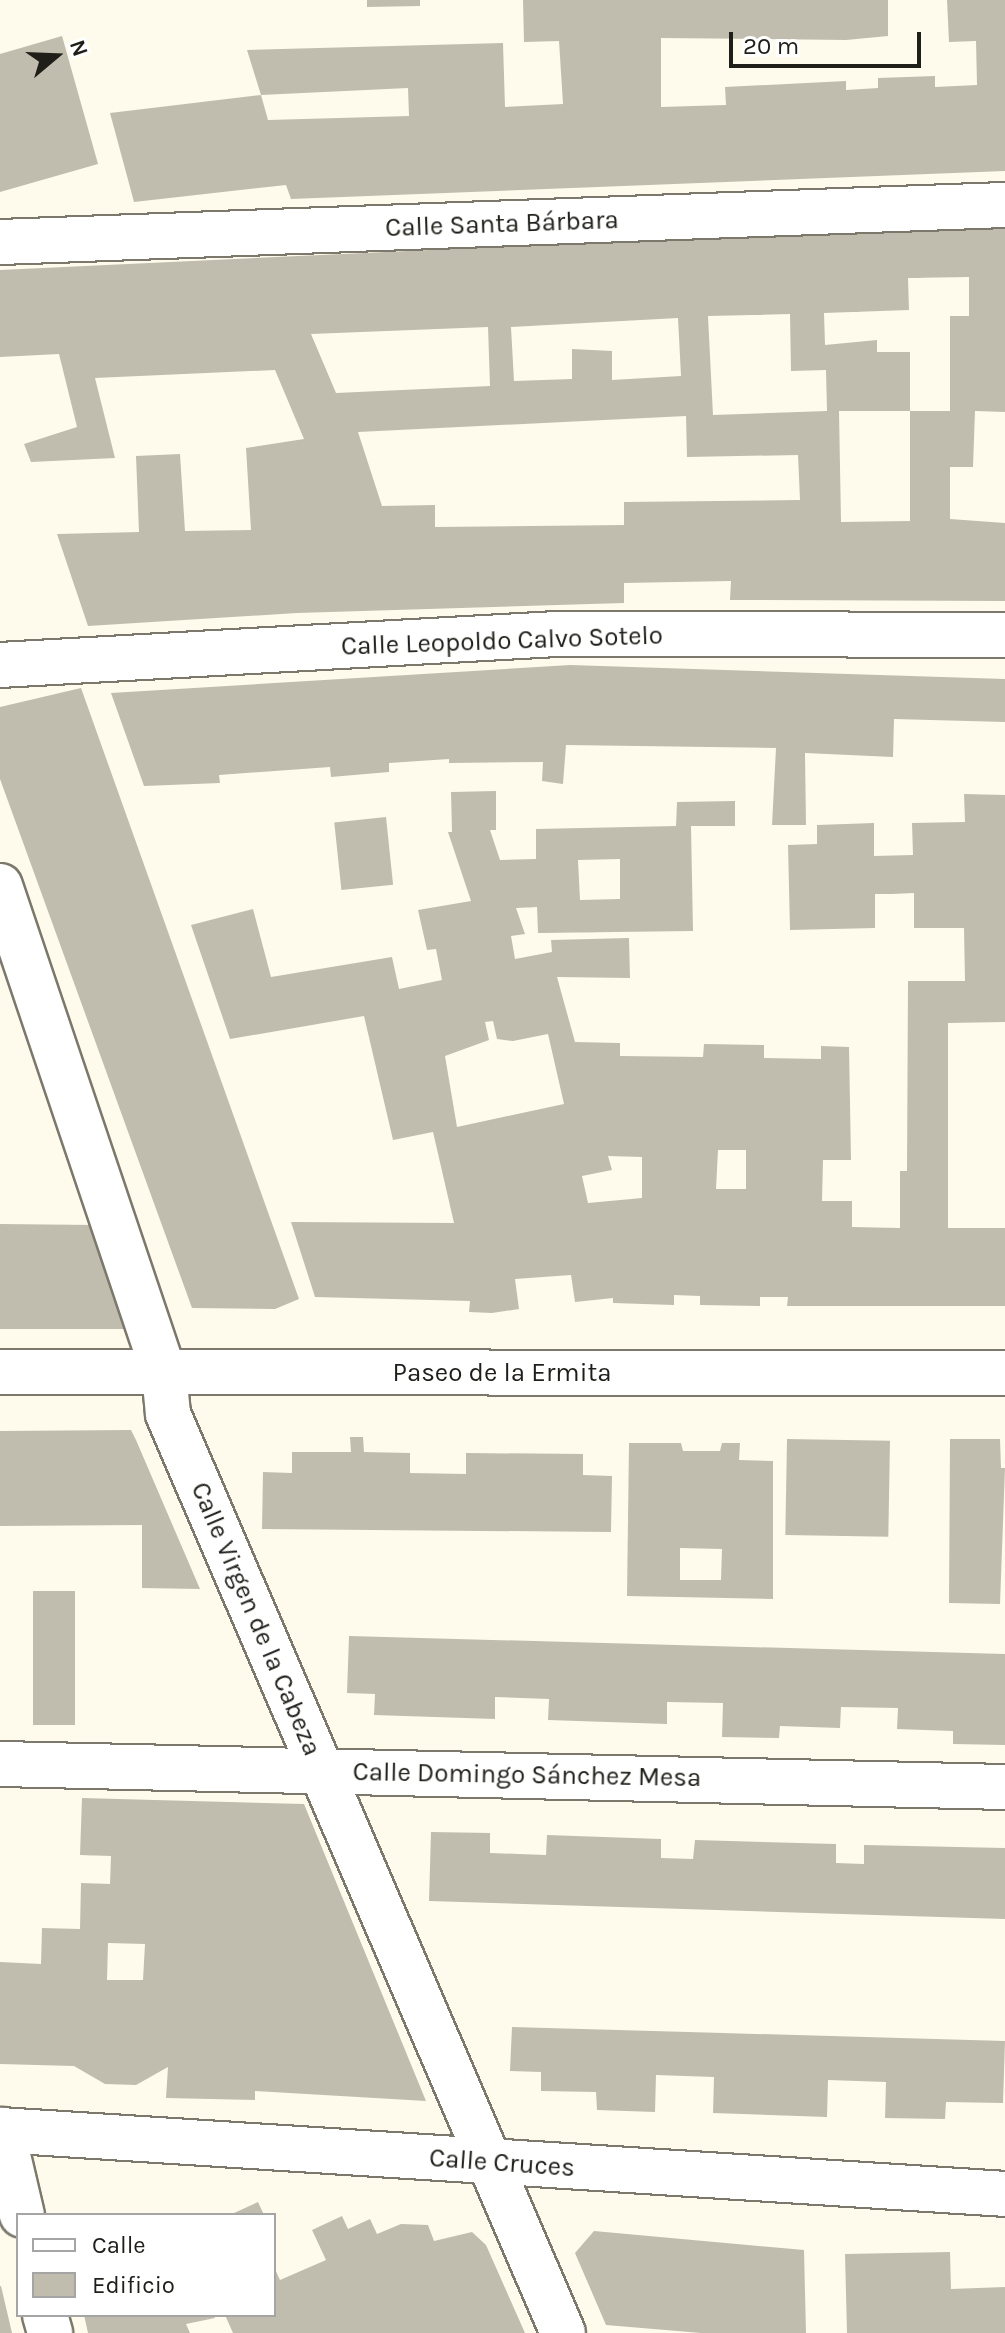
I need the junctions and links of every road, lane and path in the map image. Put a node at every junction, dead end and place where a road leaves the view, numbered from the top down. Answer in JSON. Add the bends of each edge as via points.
{"nodes":[{"id":1,"x":1005,"y":205,"type":"edge"},
{"id":2,"x":0,"y":242,"type":"edge"},
{"id":3,"x":1005,"y":635,"type":"edge"},
{"id":4,"x":0,"y":665,"type":"edge"},
{"id":5,"x":0,"y":886,"type":"edge"},
{"id":6,"x":0,"y":1372,"type":"edge"},
{"id":7,"x":164,"y":1373,"type":"junction"},
{"id":8,"x":1005,"y":1373,"type":"edge"},
{"id":9,"x":0,"y":1764,"type":"edge"},
{"id":10,"x":321,"y":1770,"type":"junction"},
{"id":11,"x":1005,"y":1787,"type":"edge"},
{"id":12,"x":1,"y":2130,"type":"edge"},
{"id":13,"x":489,"y":2163,"type":"junction"},
{"id":14,"x":1005,"y":2194,"type":"edge"},
{"id":15,"x":22,"y":2213,"type":"edge"},
{"id":16,"x":563,"y":2333,"type":"edge"}],
"edges":[{"from":1,"to":2,"type":"street","name":"Calle Santa Bárbara"},
{"from":3,"to":4,"type":"street","name":"Calle Leopoldo Calvo Sotelo","via":[[556,634]]},
{"from":5,"to":7,"type":"street","name":"Calle Virgen de la Cabeza"},
{"from":6,"to":7,"type":"street","name":"Paseo de la Ermita"},
{"from":7,"to":8,"type":"street","name":"Paseo de la Ermita"},
{"from":7,"to":10,"type":"street","name":"Calle Virgen de la Cabeza","via":[[168,1414]]},
{"from":9,"to":10,"type":"street","name":"Calle Domingo Sánchez Mesa"},
{"from":10,"to":11,"type":"street","name":"Calle Domingo Sánchez Mesa"},
{"from":10,"to":13,"type":"street","name":"Calle Virgen de la Cabeza"},
{"from":12,"to":13,"type":"street","name":"Calle Cruces"},
{"from":12,"to":15,"type":"street"},
{"from":13,"to":14,"type":"street","name":"Calle Cruces"},
{"from":13,"to":16,"type":"street","name":"Calle Virgen de la Cabeza"}]}
